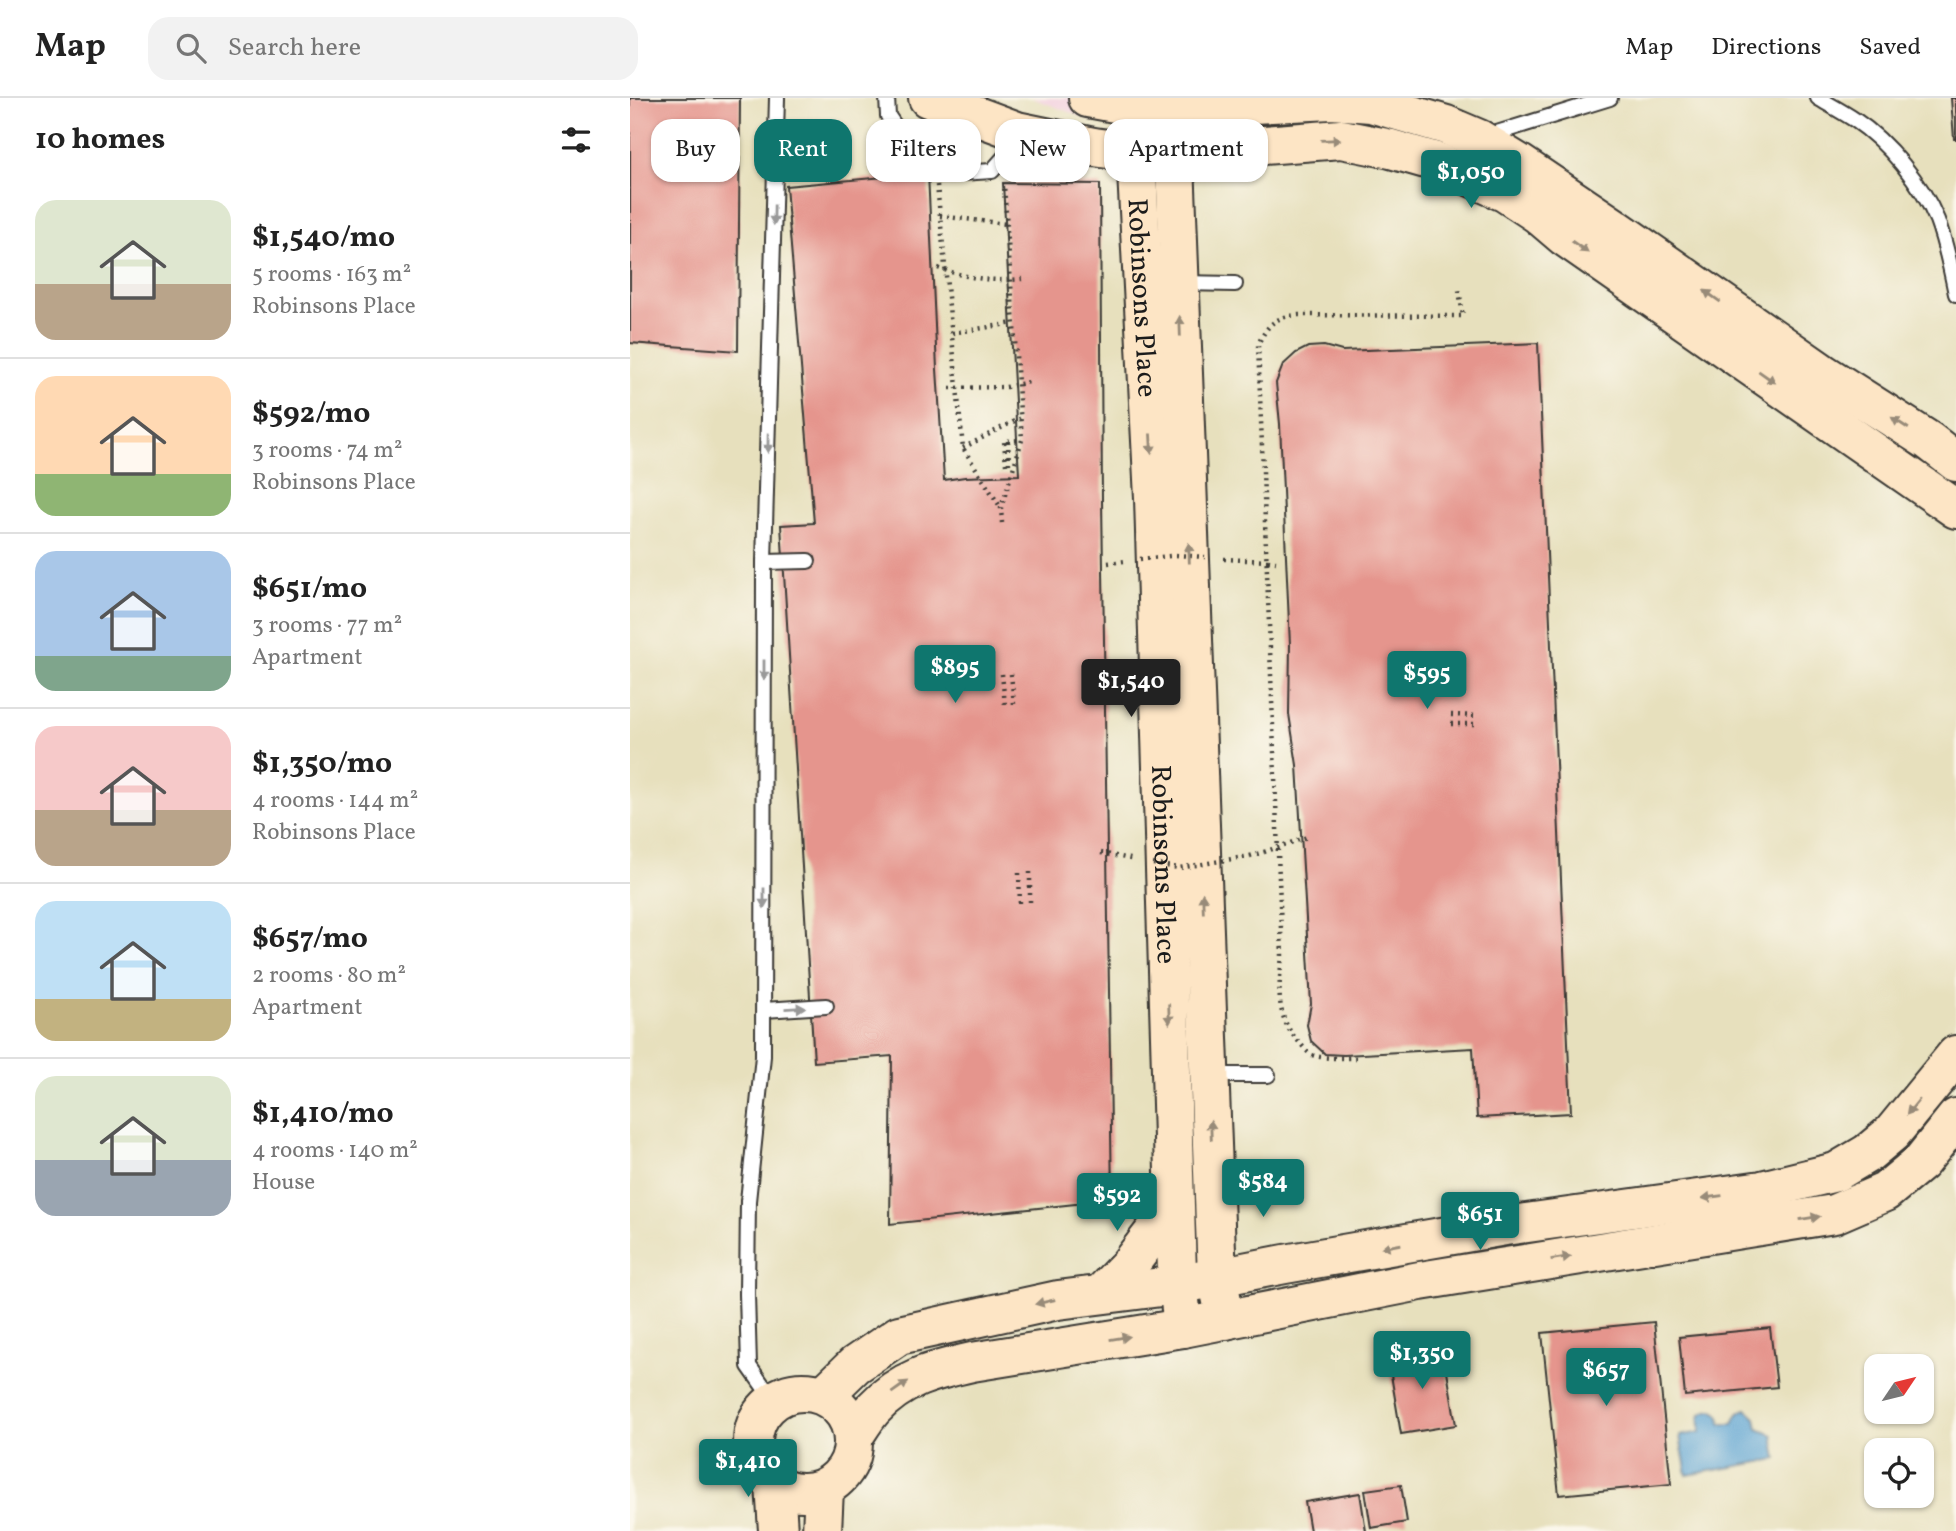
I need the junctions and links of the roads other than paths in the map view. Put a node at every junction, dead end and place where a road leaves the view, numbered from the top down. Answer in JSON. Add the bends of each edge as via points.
{"nodes":[{"id":1,"x":777,"y":98,"type":"edge"},
{"id":2,"x":887,"y":98,"type":"edge"},
{"id":3,"x":928,"y":98,"type":"edge"},
{"id":4,"x":1088,"y":98,"type":"edge"},
{"id":5,"x":1610,"y":98,"type":"edge"},
{"id":6,"x":1818,"y":98,"type":"edge"},
{"id":7,"x":1155,"y":103,"type":"edge"},
{"id":8,"x":995,"y":137,"type":"edge"},
{"id":9,"x":1479,"y":139,"type":"junction"},
{"id":10,"x":1268,"y":144,"type":"edge"},
{"id":11,"x":1440,"y":163,"type":"junction"},
{"id":12,"x":995,"y":166,"type":"edge"},
{"id":13,"x":1155,"y":182,"type":"edge"},
{"id":14,"x":1160,"y":182,"type":"edge"},
{"id":15,"x":1547,"y":202,"type":"junction"},
{"id":16,"x":1178,"y":283,"type":"junction"},
{"id":17,"x":1235,"y":284,"type":"dead end"},
{"id":18,"x":1956,"y":294,"type":"edge"},
{"id":19,"x":1956,"y":462,"type":"edge"},
{"id":20,"x":1956,"y":509,"type":"edge"},
{"id":21,"x":808,"y":561,"type":"dead end"},
{"id":22,"x":764,"y":562,"type":"junction"},
{"id":23,"x":826,"y":1006,"type":"dead end"},
{"id":24,"x":764,"y":1010,"type":"junction"},
{"id":25,"x":1956,"y":1055,"type":"edge"},
{"id":26,"x":1190,"y":1074,"type":"junction"},
{"id":27,"x":1268,"y":1074,"type":"dead end"},
{"id":28,"x":1956,"y":1118,"type":"edge"},
{"id":29,"x":1174,"y":1206,"type":"junction"},
{"id":30,"x":1215,"y":1216,"type":"junction"},
{"id":31,"x":1505,"y":1227,"type":"junction"},
{"id":32,"x":1285,"y":1264,"type":"junction"},
{"id":33,"x":1513,"y":1266,"type":"junction"},
{"id":34,"x":1217,"y":1277,"type":"junction"},
{"id":35,"x":1177,"y":1285,"type":"junction"},
{"id":36,"x":1101,"y":1294,"type":"junction"},
{"id":37,"x":1226,"y":1320,"type":"junction"},
{"id":38,"x":1183,"y":1328,"type":"junction"},
{"id":39,"x":824,"y":1395,"type":"junction"},
{"id":40,"x":773,"y":1400,"type":"junction"},
{"id":41,"x":854,"y":1436,"type":"junction"},
{"id":42,"x":775,"y":1484,"type":"junction"},
{"id":43,"x":824,"y":1489,"type":"junction"},
{"id":44,"x":778,"y":1531,"type":"edge"},
{"id":45,"x":822,"y":1531,"type":"edge"}],
"edges":[{"from":1,"to":22,"type":"lane","one_way":true},
{"from":2,"to":12,"type":"lane","via":[[888,116],[927,161],[961,173],[992,171]]},
{"from":3,"to":8,"type":"street"},
{"from":4,"to":7,"type":"street"},
{"from":5,"to":9,"type":"lane"},
{"from":6,"to":18,"type":"lane","via":[[1892,151],[1920,190],[1936,219]]},
{"from":7,"to":9,"type":"street","via":[[1371,103],[1446,124]]},
{"from":9,"to":11,"type":"lane"},
{"from":9,"to":15,"type":"street"},
{"from":10,"to":11,"type":"street","one_way":true,"via":[[1340,139]]},
{"from":11,"to":15,"type":"street","via":[[1506,193]]},
{"from":13,"to":26,"type":"street","name":"Robinsons Place","one_way":true,"via":[[1154,498]]},
{"from":14,"to":16,"type":"street","name":"Robinsons Place"},
{"from":19,"to":15,"type":"street","one_way":true,"via":[[1615,228]]},
{"from":15,"to":20,"type":"street","one_way":true,"via":[[1565,237]]},
{"from":16,"to":17,"type":"lane"},
{"from":26,"to":16,"type":"street","name":"Robinsons Place","one_way":true,"via":[[1201,865]]},
{"from":21,"to":22,"type":"lane"},
{"from":22,"to":24,"type":"lane","one_way":true},
{"from":24,"to":23,"type":"lane","one_way":true},
{"from":24,"to":40,"type":"lane","via":[[748,1201],[747,1294],[749,1366]]},
{"from":25,"to":31,"type":"street","one_way":true,"via":[[1892,1133],[1836,1171],[1762,1190]]},
{"from":26,"to":27,"type":"lane"},
{"from":26,"to":29,"type":"street","name":"Robinsons Place"},
{"from":30,"to":26,"type":"street","name":"Robinsons Place","one_way":true},
{"from":33,"to":28,"type":"street","one_way":true,"via":[[1834,1214],[1885,1192],[1921,1162]]},
{"from":29,"to":35,"type":"street","name":"Robinsons Place"},
{"from":29,"to":36,"type":"street"},
{"from":30,"to":32,"type":"street","via":[[1256,1251]]},
{"from":30,"to":34,"type":"street","name":"Robinsons Place"},
{"from":31,"to":32,"type":"street","one_way":true},
{"from":31,"to":33,"type":"street"},
{"from":32,"to":34,"type":"street"},
{"from":33,"to":37,"type":"street"},
{"from":34,"to":35,"type":"street"},
{"from":34,"to":37,"type":"street","name":"Robinsons Place"},
{"from":35,"to":36,"type":"street"},
{"from":35,"to":38,"type":"street","name":"Robinsons Place"},
{"from":36,"to":39,"type":"street","one_way":true,"via":[[899,1335],[855,1365]]},
{"from":37,"to":38,"type":"street"},
{"from":41,"to":38,"type":"street","one_way":true,"via":[[872,1410],[904,1382],[940,1369]]},
{"from":39,"to":40,"type":"street","via":[[807,1391]]},
{"from":39,"to":41,"type":"street","via":[[839,1405]]},
{"from":40,"to":42,"type":"street","via":[[757,1419],[752,1443],[758,1466]]},
{"from":41,"to":43,"type":"street","via":[[852,1458],[841,1476]]},
{"from":42,"to":43,"type":"street","via":[[799,1493]]},
{"from":42,"to":44,"type":"street"},
{"from":43,"to":45,"type":"street"}]}
